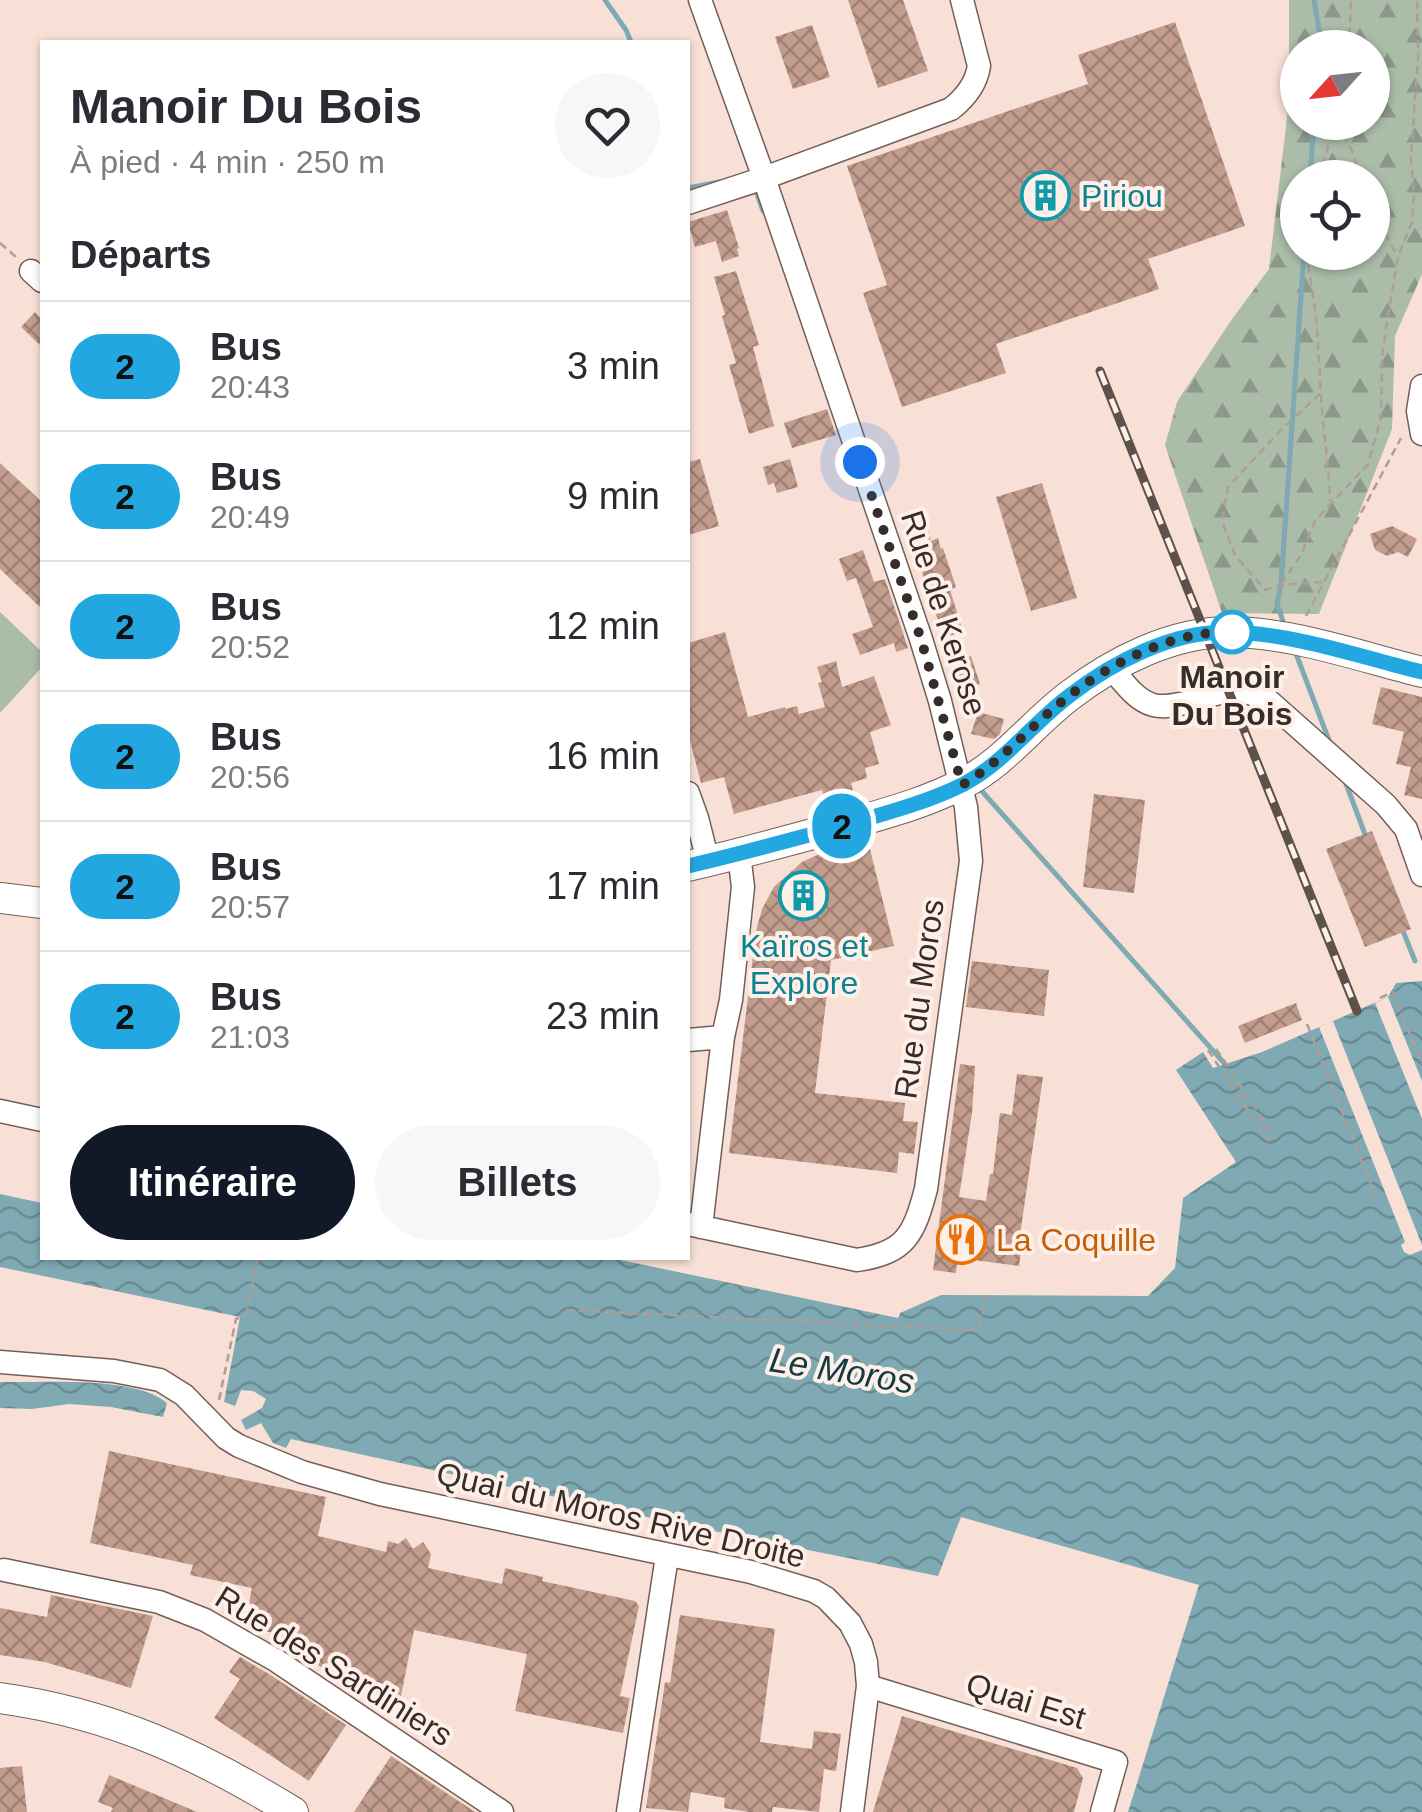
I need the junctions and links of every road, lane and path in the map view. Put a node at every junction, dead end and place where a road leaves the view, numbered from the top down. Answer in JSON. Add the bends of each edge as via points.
{"nodes":[{"id":1,"x":700,"y":0,"type":"edge"},
{"id":2,"x":962,"y":0,"type":"edge"},
{"id":3,"x":1351,"y":0,"type":"edge"},
{"id":4,"x":1417,"y":0,"type":"edge"},
{"id":5,"x":1350,"y":30,"type":"edge"},
{"id":6,"x":764,"y":178,"type":"junction"},
{"id":7,"x":690,"y":203,"type":"edge"},
{"id":8,"x":1390,"y":244,"type":"edge"},
{"id":9,"x":1398,"y":258,"type":"junction"},
{"id":10,"x":1309,"y":270,"type":"edge"},
{"id":11,"x":1422,"y":386,"type":"edge"},
{"id":12,"x":1321,"y":393,"type":"junction"},
{"id":13,"x":1420,"y":422,"type":"edge"},
{"id":14,"x":1330,"y":504,"type":"junction"},
{"id":15,"x":1322,"y":582,"type":"junction"},
{"id":16,"x":1281,"y":584,"type":"junction"},
{"id":17,"x":1293,"y":640,"type":"junction"},
{"id":18,"x":1110,"y":668,"type":"junction"},
{"id":19,"x":1422,"y":672,"type":"edge"},
{"id":20,"x":962,"y":785,"type":"junction"},
{"id":21,"x":690,"y":798,"type":"edge"},
{"id":22,"x":739,"y":854,"type":"junction"},
{"id":23,"x":698,"y":864,"type":"edge"},
{"id":24,"x":1422,"y":875,"type":"edge"},
{"id":25,"x":0,"y":898,"type":"edge"},
{"id":26,"x":40,"y":903,"type":"edge"},
{"id":27,"x":1380,"y":998,"type":"dead end"},
{"id":28,"x":1307,"y":1024,"type":"dead end"},
{"id":29,"x":723,"y":1037,"type":"junction"},
{"id":30,"x":690,"y":1040,"type":"edge"},
{"id":31,"x":1216,"y":1048,"type":"dead end"},
{"id":32,"x":1208,"y":1050,"type":"dead end"},
{"id":33,"x":1422,"y":1064,"type":"edge"},
{"id":34,"x":0,"y":1111,"type":"edge"},
{"id":35,"x":40,"y":1120,"type":"edge"},
{"id":36,"x":1275,"y":1137,"type":"dead end"},
{"id":37,"x":1268,"y":1141,"type":"dead end"},
{"id":38,"x":1376,"y":1197,"type":"dead end"},
{"id":39,"x":694,"y":1225,"type":"edge"},
{"id":40,"x":258,"y":1260,"type":"edge"},
{"id":41,"x":988,"y":1295,"type":"dead end"},
{"id":42,"x":566,"y":1310,"type":"dead end"},
{"id":43,"x":0,"y":1362,"type":"edge"},
{"id":44,"x":218,"y":1406,"type":"dead end"},
{"id":45,"x":666,"y":1556,"type":"junction"},
{"id":46,"x":4,"y":1570,"type":"dead end"},
{"id":47,"x":868,"y":1686,"type":"junction"},
{"id":48,"x":0,"y":1698,"type":"edge"},
{"id":49,"x":292,"y":1812,"type":"edge"},
{"id":50,"x":502,"y":1812,"type":"edge"},
{"id":51,"x":628,"y":1812,"type":"edge"},
{"id":52,"x":852,"y":1812,"type":"edge"},
{"id":53,"x":1102,"y":1812,"type":"edge"}],
"edges":[{"from":1,"to":6,"type":"street","name":"Rue de Kerose"},
{"from":2,"to":6,"type":"street","via":[[979,66],[962,100]]},
{"from":3,"to":5,"type":"path"},
{"from":4,"to":9,"type":"path","via":[[1414,195]]},
{"from":6,"to":7,"type":"street"},
{"from":6,"to":20,"type":"street","name":"Rue de Kerose","via":[[921,639]]},
{"from":8,"to":9,"type":"path"},
{"from":9,"to":14,"type":"path","via":[[1381,418],[1368,464]]},
{"from":10,"to":12,"type":"path"},
{"from":11,"to":13,"type":"street"},
{"from":12,"to":14,"type":"path"},
{"from":12,"to":16,"type":"path","via":[[1228,487],[1222,521],[1235,555],[1265,590]]},
{"from":13,"to":15,"type":"path","via":[[1403,434]]},
{"from":14,"to":16,"type":"path"},
{"from":15,"to":16,"type":"path"},
{"from":15,"to":17,"type":"path"},
{"from":17,"to":18,"type":"main road","via":[[1205,634]]},
{"from":17,"to":19,"type":"main road"},
{"from":18,"to":20,"type":"main road"},
{"from":18,"to":24,"type":"street","via":[[1152,705],[1170,707],[1228,691],[1252,692],[1270,702],[1386,805],[1406,829]]},
{"from":20,"to":22,"type":"main road"},
{"from":20,"to":39,"type":"street","name":"Rue du Moros","via":[[972,861],[917,1222],[892,1251],[856,1260]]},
{"from":21,"to":23,"type":"street","via":[[698,818]]},
{"from":22,"to":23,"type":"main road"},
{"from":22,"to":29,"type":"street","via":[[743,887]]},
{"from":25,"to":26,"type":"main road"},
{"from":27,"to":33,"type":"path","via":[[1393,992]]},
{"from":28,"to":38,"type":"path"},
{"from":29,"to":30,"type":"street"},
{"from":29,"to":39,"type":"street"},
{"from":31,"to":36,"type":"path"},
{"from":32,"to":37,"type":"path"},
{"from":34,"to":35,"type":"street"},
{"from":40,"to":44,"type":"path","via":[[246,1316],[236,1319]]},
{"from":41,"to":42,"type":"path","via":[[978,1330]]},
{"from":43,"to":45,"type":"street","name":"Quai du Moros Rive Droite","via":[[160,1380],[226,1438],[302,1472]]},
{"from":45,"to":47,"type":"street","name":"Quai du Moros Rive Droite","via":[[776,1578],[826,1598],[861,1644]]},
{"from":45,"to":51,"type":"street"},
{"from":46,"to":50,"type":"street","name":"Rue des Sardiniers","via":[[159,1602],[205,1620]]},
{"from":47,"to":52,"type":"street","name":"Quai du Moros Rive Droite"},
{"from":47,"to":53,"type":"street","name":"Quai Est","via":[[1116,1762]]},
{"from":48,"to":49,"type":"main road","via":[[64,1709],[163,1742]]}]}
